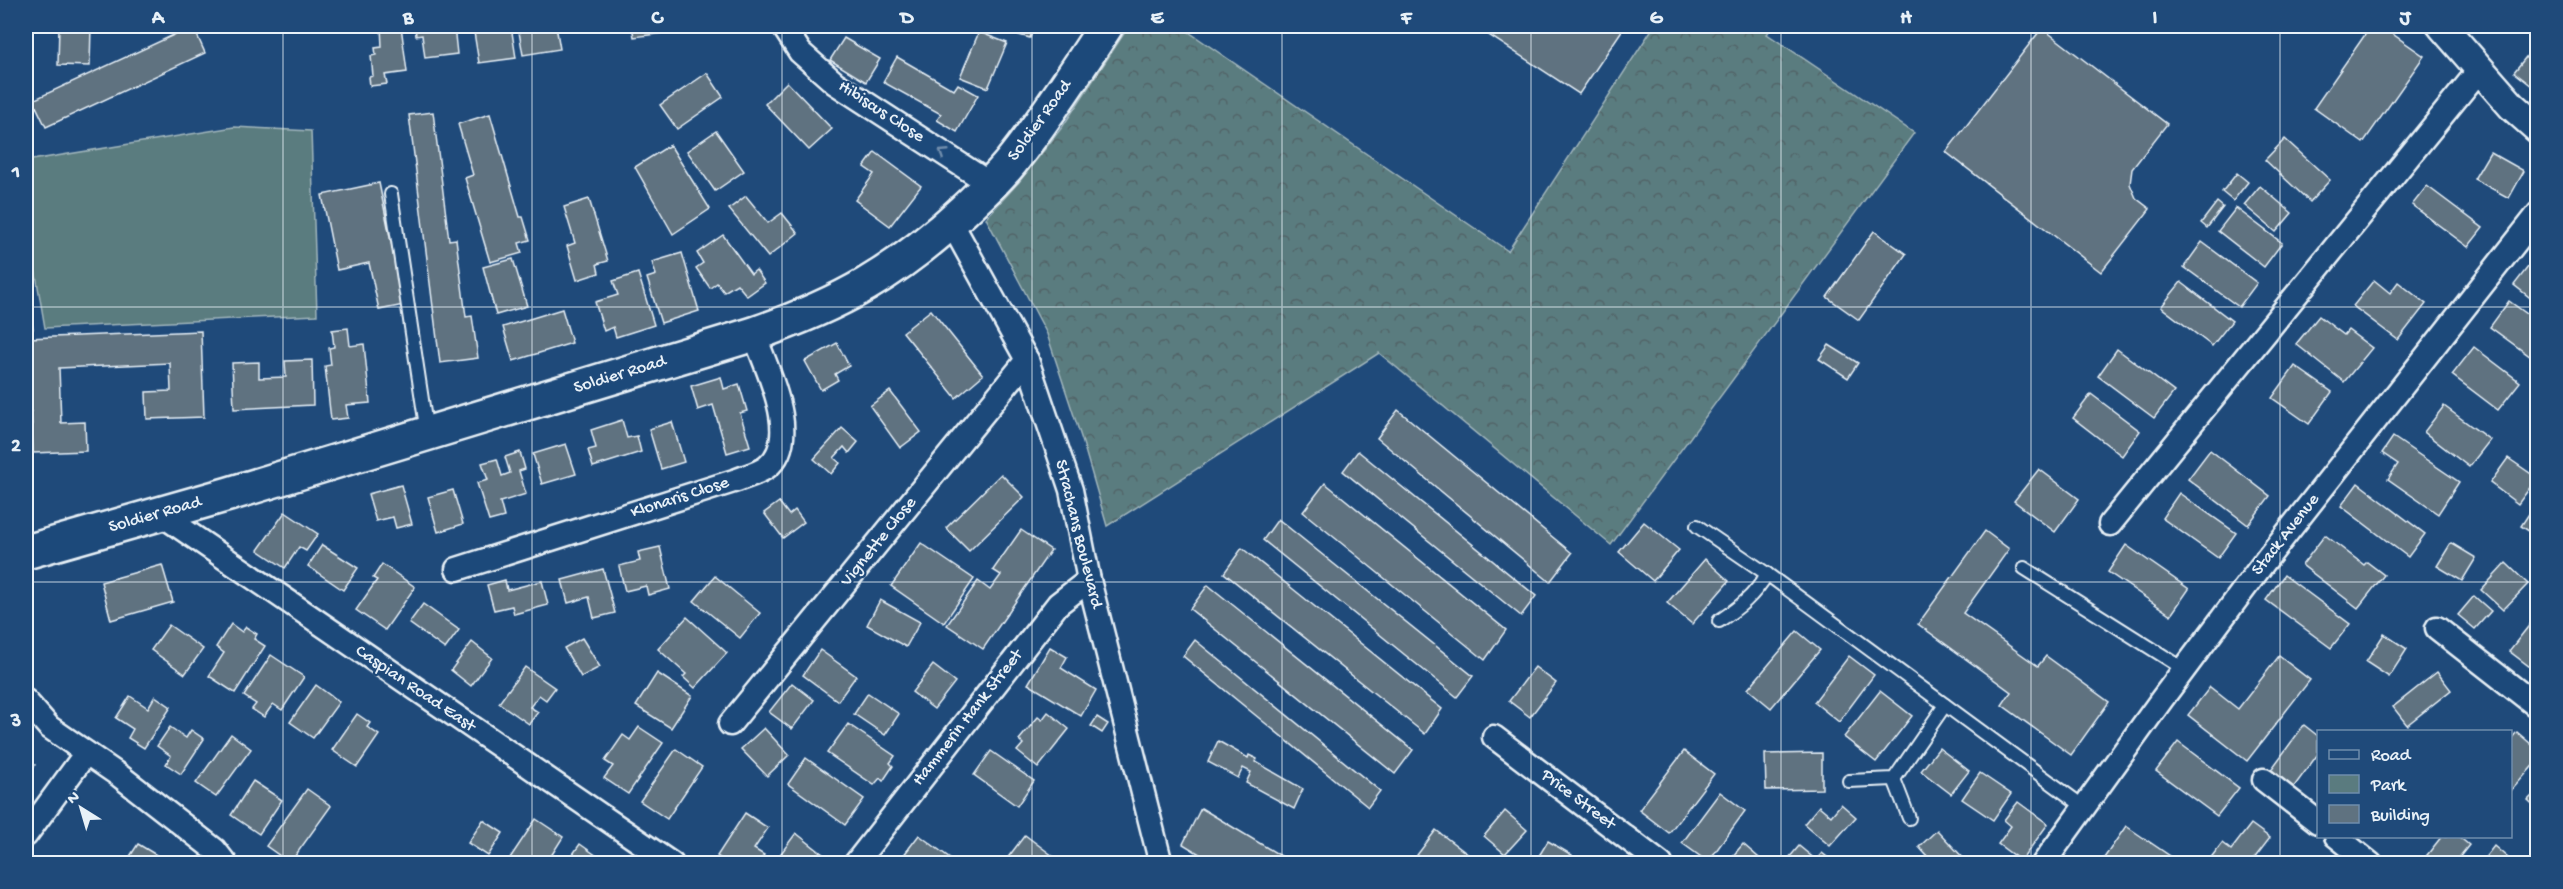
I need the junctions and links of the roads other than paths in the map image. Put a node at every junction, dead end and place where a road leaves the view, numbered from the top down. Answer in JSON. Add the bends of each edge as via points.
{"nodes":[{"id":1,"x":783,"y":26,"type":"edge"},
{"id":2,"x":1106,"y":26,"type":"edge"},
{"id":3,"x":2442,"y":26,"type":"edge"},
{"id":4,"x":2480,"y":69,"type":"junction"},
{"id":5,"x":2538,"y":129,"type":"edge"},
{"id":6,"x":992,"y":184,"type":"junction"},
{"id":7,"x":391,"y":194,"type":"dead end"},
{"id":8,"x":2538,"y":214,"type":"edge"},
{"id":9,"x":951,"y":222,"type":"junction"},
{"id":10,"x":754,"y":334,"type":"junction"},
{"id":11,"x":1027,"y":360,"type":"junction"},
{"id":12,"x":428,"y":434,"type":"junction"},
{"id":13,"x":159,"y":513,"type":"junction"},
{"id":14,"x":2110,"y":524,"type":"dead end"},
{"id":15,"x":1697,"y":526,"type":"dead end"},
{"id":16,"x":26,"y":552,"type":"edge"},
{"id":17,"x":2024,"y":568,"type":"dead end"},
{"id":18,"x":457,"y":569,"type":"dead end"},
{"id":19,"x":1767,"y":574,"type":"junction"},
{"id":20,"x":1089,"y":580,"type":"junction"},
{"id":21,"x":1719,"y":621,"type":"dead end"},
{"id":22,"x":2437,"y":627,"type":"dead end"},
{"id":23,"x":2184,"y":669,"type":"junction"},
{"id":24,"x":26,"y":701,"type":"edge"},
{"id":25,"x":1945,"y":705,"type":"junction"},
{"id":26,"x":2538,"y":707,"type":"edge"},
{"id":27,"x":730,"y":724,"type":"dead end"},
{"id":28,"x":1494,"y":737,"type":"dead end"},
{"id":29,"x":86,"y":753,"type":"junction"},
{"id":30,"x":1894,"y":779,"type":"junction"},
{"id":31,"x":2264,"y":780,"type":"dead end"},
{"id":32,"x":1849,"y":781,"type":"dead end"},
{"id":33,"x":2084,"y":807,"type":"junction"},
{"id":34,"x":1909,"y":818,"type":"dead end"},
{"id":35,"x":2317,"y":820,"type":"edge"},
{"id":36,"x":26,"y":835,"type":"edge"},
{"id":37,"x":2337,"y":838,"type":"edge"},
{"id":38,"x":226,"y":864,"type":"edge"},
{"id":39,"x":672,"y":864,"type":"edge"},
{"id":40,"x":855,"y":864,"type":"edge"},
{"id":41,"x":1161,"y":864,"type":"edge"},
{"id":42,"x":1661,"y":864,"type":"edge"},
{"id":43,"x":2043,"y":864,"type":"edge"},
{"id":44,"x":2371,"y":864,"type":"edge"}],
"edges":[{"from":6,"to":1,"type":"street","name":"Hibiscus Close","one_way":true,"via":[[835,83],[800,52]]},
{"from":2,"to":6,"type":"main road","name":"Soldier Road","via":[[1056,103]]},
{"from":3,"to":4,"type":"street"},
{"from":4,"to":5,"type":"street"},
{"from":4,"to":14,"type":"street"},
{"from":6,"to":9,"type":"main road","name":"Soldier Road"},
{"from":7,"to":12,"type":"lane"},
{"from":8,"to":23,"type":"street","name":"Stack Avenue"},
{"from":9,"to":10,"type":"main road","name":"Soldier Road","via":[[919,250],[856,292]]},
{"from":9,"to":11,"type":"street","name":"Strachans Boulevard"},
{"from":10,"to":12,"type":"main road","name":"Soldier Road"},
{"from":10,"to":18,"type":"street","name":"Klonaris Close","via":[[782,421],[781,446],[769,465],[737,480]]},
{"from":11,"to":20,"type":"street","name":"Strachans Boulevard","via":[[1071,490]]},
{"from":11,"to":27,"type":"street","name":"Vignette Close"},
{"from":12,"to":13,"type":"main road","name":"Soldier Road"},
{"from":13,"to":16,"type":"main road","name":"Soldier Road"},
{"from":13,"to":39,"type":"street","name":"Caspian Road East"},
{"from":15,"to":19,"type":"lane"},
{"from":17,"to":23,"type":"lane"},
{"from":19,"to":21,"type":"lane","via":[[1756,592]]},
{"from":19,"to":25,"type":"lane"},
{"from":20,"to":40,"type":"street","name":"Hammerin Hank Street","via":[[1058,604]]},
{"from":20,"to":41,"type":"street","name":"Strachans Boulevard"},
{"from":22,"to":26,"type":"street"},
{"from":23,"to":33,"type":"street","name":"Stack Avenue"},
{"from":24,"to":29,"type":"street","via":[[49,727]]},
{"from":25,"to":30,"type":"lane"},
{"from":25,"to":33,"type":"lane"},
{"from":28,"to":42,"type":"street","name":"Price Street"},
{"from":29,"to":36,"type":"street"},
{"from":29,"to":38,"type":"street","via":[[215,850]]},
{"from":30,"to":32,"type":"lane"},
{"from":30,"to":34,"type":"lane"},
{"from":31,"to":35,"type":"street"},
{"from":33,"to":43,"type":"street","name":"Stack Avenue"},
{"from":37,"to":44,"type":"street"}]}
